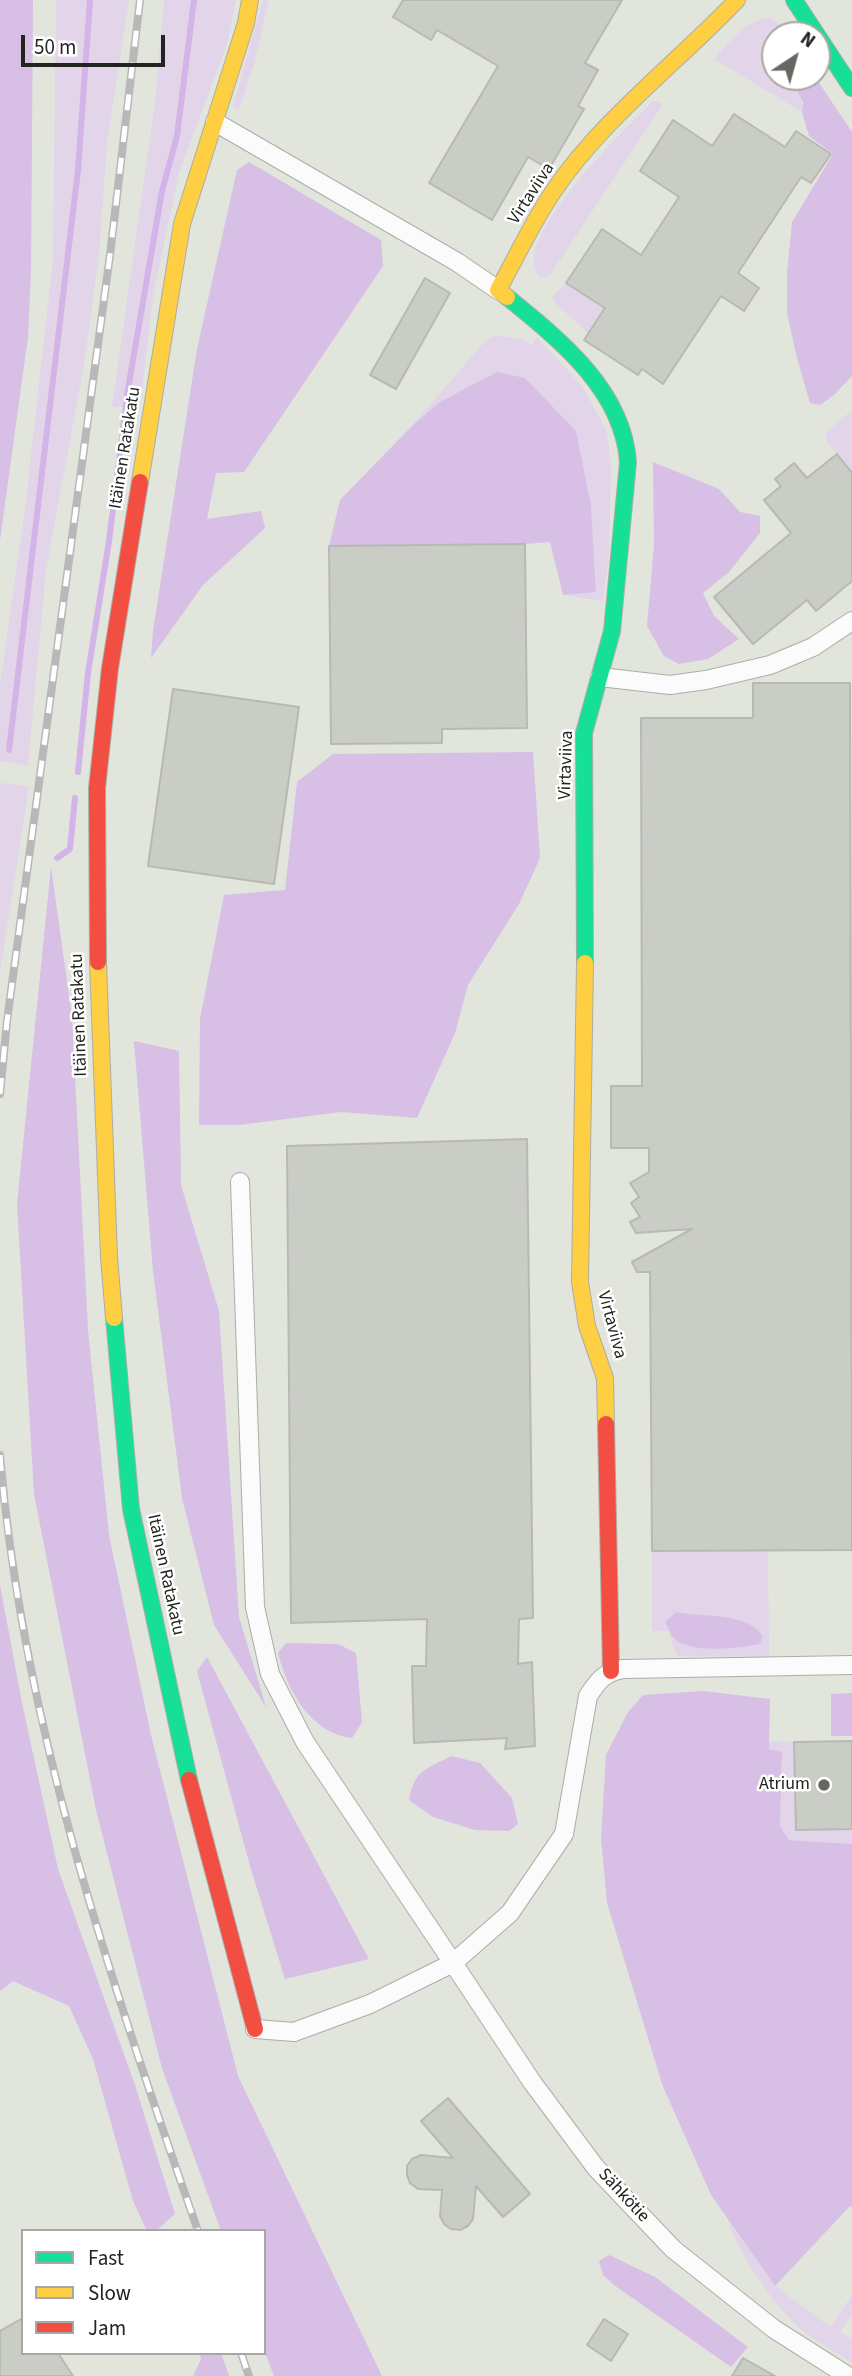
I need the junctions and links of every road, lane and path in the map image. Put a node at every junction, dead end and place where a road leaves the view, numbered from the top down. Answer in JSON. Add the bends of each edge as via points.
{"nodes":[{"id":1,"x":250,"y":0,"type":"edge"},
{"id":2,"x":737,"y":0,"type":"edge"},
{"id":3,"x":794,"y":0,"type":"edge"},
{"id":4,"x":852,"y":88,"type":"edge"},
{"id":5,"x":215,"y":122,"type":"junction"},
{"id":6,"x":498,"y":290,"type":"junction"},
{"id":7,"x":852,"y":621,"type":"edge"},
{"id":8,"x":600,"y":677,"type":"junction"},
{"id":9,"x":240,"y":1182,"type":"dead end"},
{"id":10,"x":852,"y":1665,"type":"edge"},
{"id":11,"x":611,"y":1671,"type":"junction"},
{"id":12,"x":453,"y":1963,"type":"junction"},
{"id":13,"x":256,"y":2029,"type":"joint"},
{"id":14,"x":848,"y":2376,"type":"edge"}],
"edges":[{"from":1,"to":5,"type":"street","name":"Itäinen Ratakatu"},
{"from":2,"to":6,"type":"street","name":"Virtaviiva","via":[[588,149],[553,192]]},
{"from":3,"to":4,"type":"street"},
{"from":5,"to":6,"type":"street"},
{"from":5,"to":13,"type":"street","name":"Itäinen Ratakatu","via":[[183,224],[110,668],[97,788],[97,942],[109,1257],[131,1509],[195,1809]]},
{"from":6,"to":8,"type":"street","name":"Virtaviiva","via":[[544,327],[587,371],[626,436],[617,593]]},
{"from":7,"to":8,"type":"street","via":[[813,647],[770,665],[706,680],[670,685]]},
{"from":8,"to":11,"type":"street","name":"Virtaviiva","via":[[584,733],[585,1053],[579,1282],[587,1326],[605,1378]]},
{"from":9,"to":12,"type":"street","name":"Sähkötie","via":[[256,1607],[270,1674],[305,1742]]},
{"from":10,"to":11,"type":"street"},
{"from":11,"to":12,"type":"street","via":[[588,1696],[564,1834],[510,1913]]},
{"from":12,"to":13,"type":"street","via":[[369,2004],[294,2032]]},
{"from":12,"to":14,"type":"street","name":"Sähkötie","via":[[596,2168],[673,2249],[774,2329]]}]}
